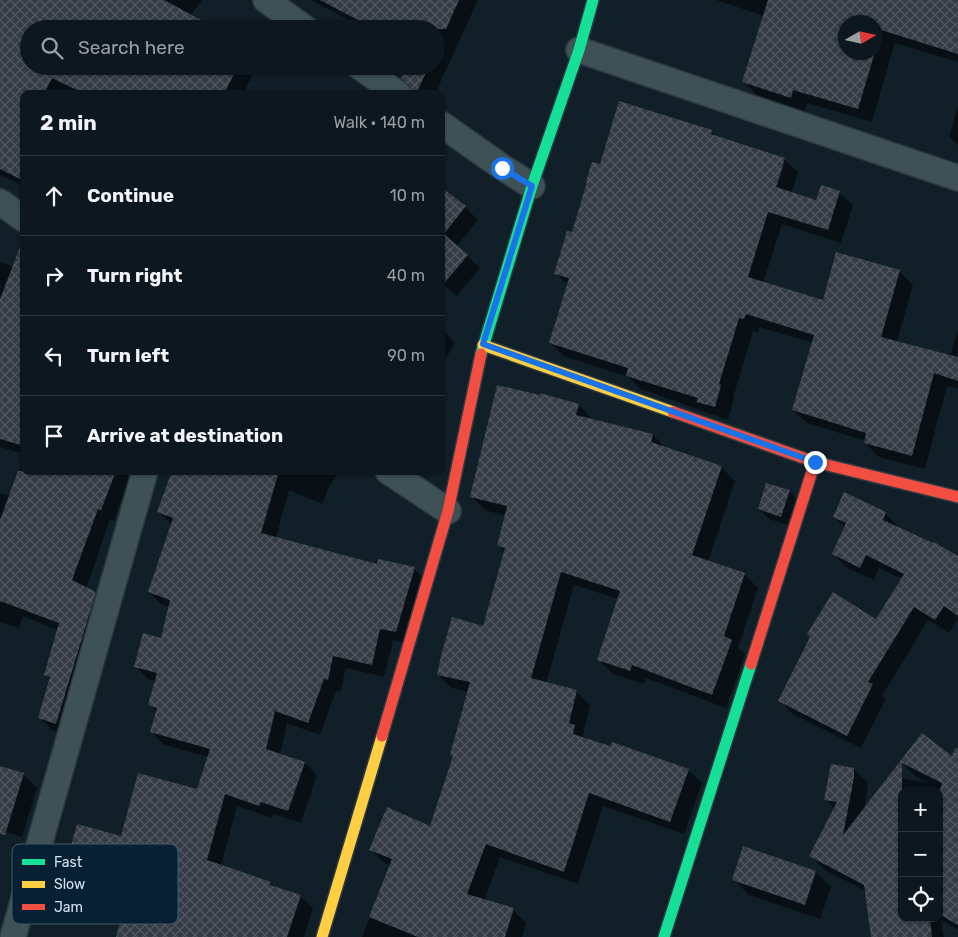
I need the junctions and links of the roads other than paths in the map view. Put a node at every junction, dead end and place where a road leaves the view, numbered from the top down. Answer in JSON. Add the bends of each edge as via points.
{"nodes":[{"id":1,"x":266,"y":0,"type":"edge"},
{"id":2,"x":593,"y":0,"type":"edge"},
{"id":3,"x":294,"y":20,"type":"edge"},
{"id":4,"x":580,"y":50,"type":"junction"},
{"id":5,"x":372,"y":75,"type":"edge"},
{"id":6,"x":392,"y":90,"type":"edge"},
{"id":7,"x":445,"y":127,"type":"edge"},
{"id":8,"x":958,"y":178,"type":"edge"},
{"id":9,"x":532,"y":186,"type":"junction"},
{"id":10,"x":0,"y":202,"type":"edge"},
{"id":11,"x":20,"y":216,"type":"edge"},
{"id":12,"x":483,"y":344,"type":"junction"},
{"id":13,"x":815,"y":462,"type":"junction"},
{"id":14,"x":144,"y":475,"type":"edge"},
{"id":15,"x":394,"y":475,"type":"edge"},
{"id":16,"x":958,"y":498,"type":"edge"},
{"id":17,"x":448,"y":511,"type":"junction"},
{"id":18,"x":39,"y":844,"type":"edge"},
{"id":19,"x":17,"y":924,"type":"edge"},
{"id":20,"x":13,"y":937,"type":"edge"},
{"id":21,"x":322,"y":937,"type":"edge"},
{"id":22,"x":664,"y":937,"type":"edge"}],
"edges":[{"from":1,"to":3,"type":"street"},
{"from":2,"to":4,"type":"street"},
{"from":4,"to":8,"type":"street"},
{"from":4,"to":9,"type":"street"},
{"from":5,"to":6,"type":"street"},
{"from":7,"to":9,"type":"street"},
{"from":9,"to":12,"type":"street"},
{"from":10,"to":11,"type":"street"},
{"from":12,"to":13,"type":"street"},
{"from":12,"to":17,"type":"street"},
{"from":13,"to":16,"type":"street"},
{"from":13,"to":22,"type":"street"},
{"from":14,"to":18,"type":"street"},
{"from":15,"to":17,"type":"street"},
{"from":17,"to":21,"type":"street"},
{"from":19,"to":20,"type":"street"}]}
